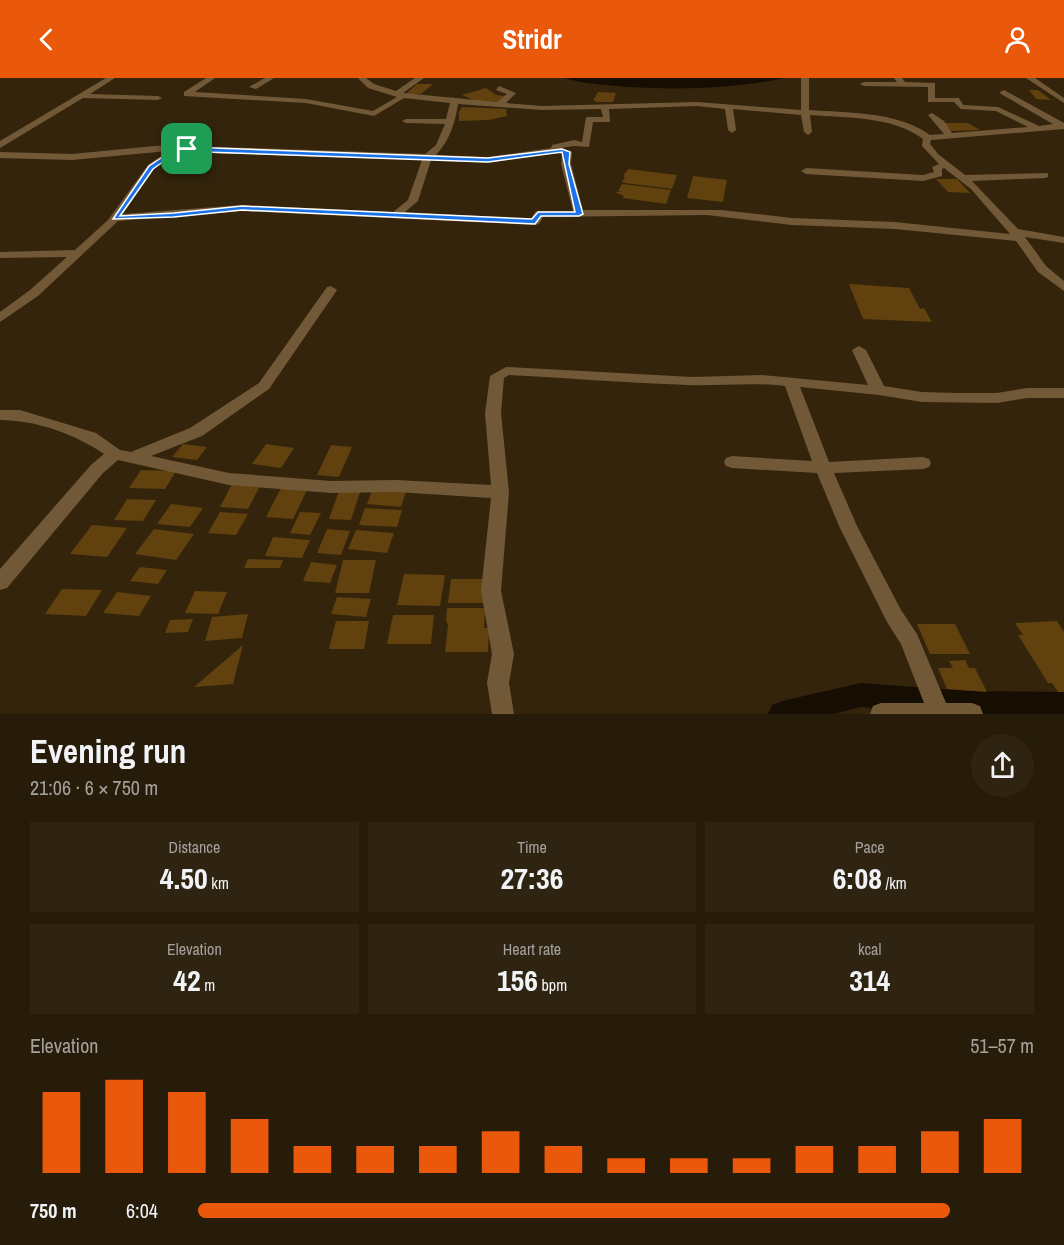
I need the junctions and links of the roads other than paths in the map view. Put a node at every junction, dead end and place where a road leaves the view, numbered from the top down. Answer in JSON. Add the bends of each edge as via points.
{"nodes":[{"id":1,"x":111,"y":78,"type":"edge"},
{"id":2,"x":211,"y":78,"type":"edge"},
{"id":3,"x":270,"y":78,"type":"edge"},
{"id":4,"x":362,"y":78,"type":"edge"},
{"id":5,"x":420,"y":78,"type":"edge"},
{"id":6,"x":805,"y":78,"type":"edge"},
{"id":7,"x":1030,"y":78,"type":"edge"},
{"id":8,"x":901,"y":81,"type":"edge"},
{"id":9,"x":931,"y":82,"type":"edge"},
{"id":10,"x":864,"y":84,"type":"dead end"},
{"id":11,"x":253,"y":87,"type":"dead end"},
{"id":12,"x":499,"y":87,"type":"dead end"},
{"id":13,"x":1004,"y":92,"type":"dead end"},
{"id":14,"x":400,"y":95,"type":"junction"},
{"id":15,"x":79,"y":96,"type":"junction"},
{"id":16,"x":158,"y":98,"type":"dead end"},
{"id":17,"x":454,"y":101,"type":"junction"},
{"id":18,"x":1064,"y":101,"type":"edge"},
{"id":19,"x":499,"y":105,"type":"junction"},
{"id":20,"x":605,"y":106,"type":"junction"},
{"id":21,"x":729,"y":106,"type":"junction"},
{"id":22,"x":805,"y":112,"type":"junction"},
{"id":23,"x":932,"y":115,"type":"dead end"},
{"id":24,"x":406,"y":121,"type":"dead end"},
{"id":25,"x":451,"y":122,"type":"junction"},
{"id":26,"x":1063,"y":126,"type":"edge"},
{"id":27,"x":1037,"y":128,"type":"junction"},
{"id":28,"x":732,"y":130,"type":"dead end"},
{"id":29,"x":808,"y":132,"type":"dead end"},
{"id":30,"x":950,"y":136,"type":"junction"},
{"id":31,"x":928,"y":138,"type":"junction"},
{"id":32,"x":0,"y":145,"type":"edge"},
{"id":33,"x":171,"y":149,"type":"junction"},
{"id":34,"x":556,"y":150,"type":"junction"},
{"id":35,"x":0,"y":155,"type":"edge"},
{"id":36,"x":427,"y":158,"type":"junction"},
{"id":37,"x":945,"y":165,"type":"junction"},
{"id":38,"x":806,"y":171,"type":"dead end"},
{"id":39,"x":1045,"y":175,"type":"dead end"},
{"id":40,"x":961,"y":178,"type":"junction"},
{"id":41,"x":395,"y":214,"type":"junction"},
{"id":42,"x":579,"y":214,"type":"junction"},
{"id":43,"x":115,"y":218,"type":"junction"},
{"id":44,"x":1016,"y":235,"type":"junction"},
{"id":45,"x":1064,"y":240,"type":"edge"},
{"id":46,"x":76,"y":253,"type":"junction"},
{"id":47,"x":0,"y":255,"type":"edge"},
{"id":48,"x":1064,"y":287,"type":"edge"},
{"id":49,"x":331,"y":290,"type":"dead end"},
{"id":50,"x":0,"y":318,"type":"edge"},
{"id":51,"x":860,"y":350,"type":"dead end"},
{"id":52,"x":791,"y":382,"type":"junction"},
{"id":53,"x":879,"y":390,"type":"junction"},
{"id":54,"x":1064,"y":393,"type":"edge"},
{"id":55,"x":0,"y":415,"type":"edge"},
{"id":56,"x":123,"y":456,"type":"junction"},
{"id":57,"x":732,"y":462,"type":"dead end"},
{"id":58,"x":923,"y":463,"type":"dead end"},
{"id":59,"x":825,"y":468,"type":"junction"},
{"id":60,"x":501,"y":492,"type":"junction"},
{"id":61,"x":0,"y":582,"type":"edge"},
{"id":62,"x":939,"y":713,"type":"edge"},
{"id":63,"x":503,"y":714,"type":"edge"},
{"id":64,"x":880,"y":714,"type":"edge"},
{"id":65,"x":972,"y":714,"type":"edge"}],
"edges":[{"from":1,"to":15,"type":"street"},
{"from":2,"to":14,"type":"street","via":[[187,94],[306,101],[374,114]]},
{"from":3,"to":11,"type":"street"},
{"from":4,"to":14,"type":"street","via":[[371,86]]},
{"from":5,"to":14,"type":"street"},
{"from":6,"to":22,"type":"street"},
{"from":7,"to":18,"type":"street"},
{"from":8,"to":9,"type":"street"},
{"from":8,"to":10,"type":"street"},
{"from":9,"to":27,"type":"street","via":[[931,100],[956,100],[961,107],[998,109]]},
{"from":12,"to":19,"type":"street","via":[[512,93]]},
{"from":13,"to":26,"type":"street"},
{"from":14,"to":17,"type":"street"},
{"from":15,"to":16,"type":"street"},
{"from":15,"to":32,"type":"street"},
{"from":17,"to":19,"type":"street"},
{"from":17,"to":25,"type":"street"},
{"from":19,"to":20,"type":"street"},
{"from":20,"to":21,"type":"street"},
{"from":20,"to":34,"type":"street","via":[[607,120],[588,119],[586,145],[554,146]]},
{"from":21,"to":22,"type":"street"},
{"from":21,"to":28,"type":"street"},
{"from":22,"to":29,"type":"street"},
{"from":22,"to":31,"type":"street","via":[[897,123]]},
{"from":23,"to":30,"type":"street"},
{"from":24,"to":25,"type":"street"},
{"from":25,"to":36,"type":"street","via":[[439,146]]},
{"from":26,"to":27,"type":"street"},
{"from":27,"to":30,"type":"street"},
{"from":30,"to":31,"type":"street"},
{"from":31,"to":37,"type":"street","via":[[925,144]]},
{"from":33,"to":35,"type":"street","via":[[72,157]]},
{"from":33,"to":36,"type":"street"},
{"from":33,"to":43,"type":"street","via":[[173,152],[151,167]]},
{"from":34,"to":36,"type":"street","via":[[488,160]]},
{"from":34,"to":42,"type":"street","via":[[567,152],[566,164]]},
{"from":36,"to":41,"type":"street","via":[[413,201]]},
{"from":37,"to":38,"type":"street","via":[[937,167],[939,174],[923,178]]},
{"from":37,"to":40,"type":"street"},
{"from":39,"to":40,"type":"street"},
{"from":40,"to":44,"type":"street","via":[[974,187]]},
{"from":41,"to":42,"type":"street","via":[[535,222],[538,214]]},
{"from":41,"to":43,"type":"street","via":[[242,208]]},
{"from":42,"to":44,"type":"street","via":[[717,213]]},
{"from":43,"to":46,"type":"street"},
{"from":44,"to":45,"type":"street"},
{"from":44,"to":48,"type":"street","via":[[1042,269]]},
{"from":46,"to":47,"type":"street"},
{"from":46,"to":50,"type":"street","via":[[34,293]]},
{"from":49,"to":56,"type":"street","via":[[264,386],[196,432]]},
{"from":51,"to":53,"type":"street"},
{"from":52,"to":53,"type":"street"},
{"from":52,"to":59,"type":"street"},
{"from":52,"to":60,"type":"street","via":[[630,379],[506,370],[497,375],[493,413]]},
{"from":53,"to":54,"type":"street","via":[[957,398]]},
{"from":55,"to":56,"type":"street","via":[[20,416],[90,437]]},
{"from":56,"to":60,"type":"street","via":[[229,479],[331,487]]},
{"from":56,"to":61,"type":"street","via":[[97,469]]},
{"from":57,"to":59,"type":"street"},
{"from":58,"to":59,"type":"street"},
{"from":59,"to":62,"type":"street","via":[[848,526],[910,640]]},
{"from":60,"to":63,"type":"street","via":[[491,591],[503,654],[498,683]]},
{"from":62,"to":64,"type":"street"},
{"from":62,"to":65,"type":"street"}]}
